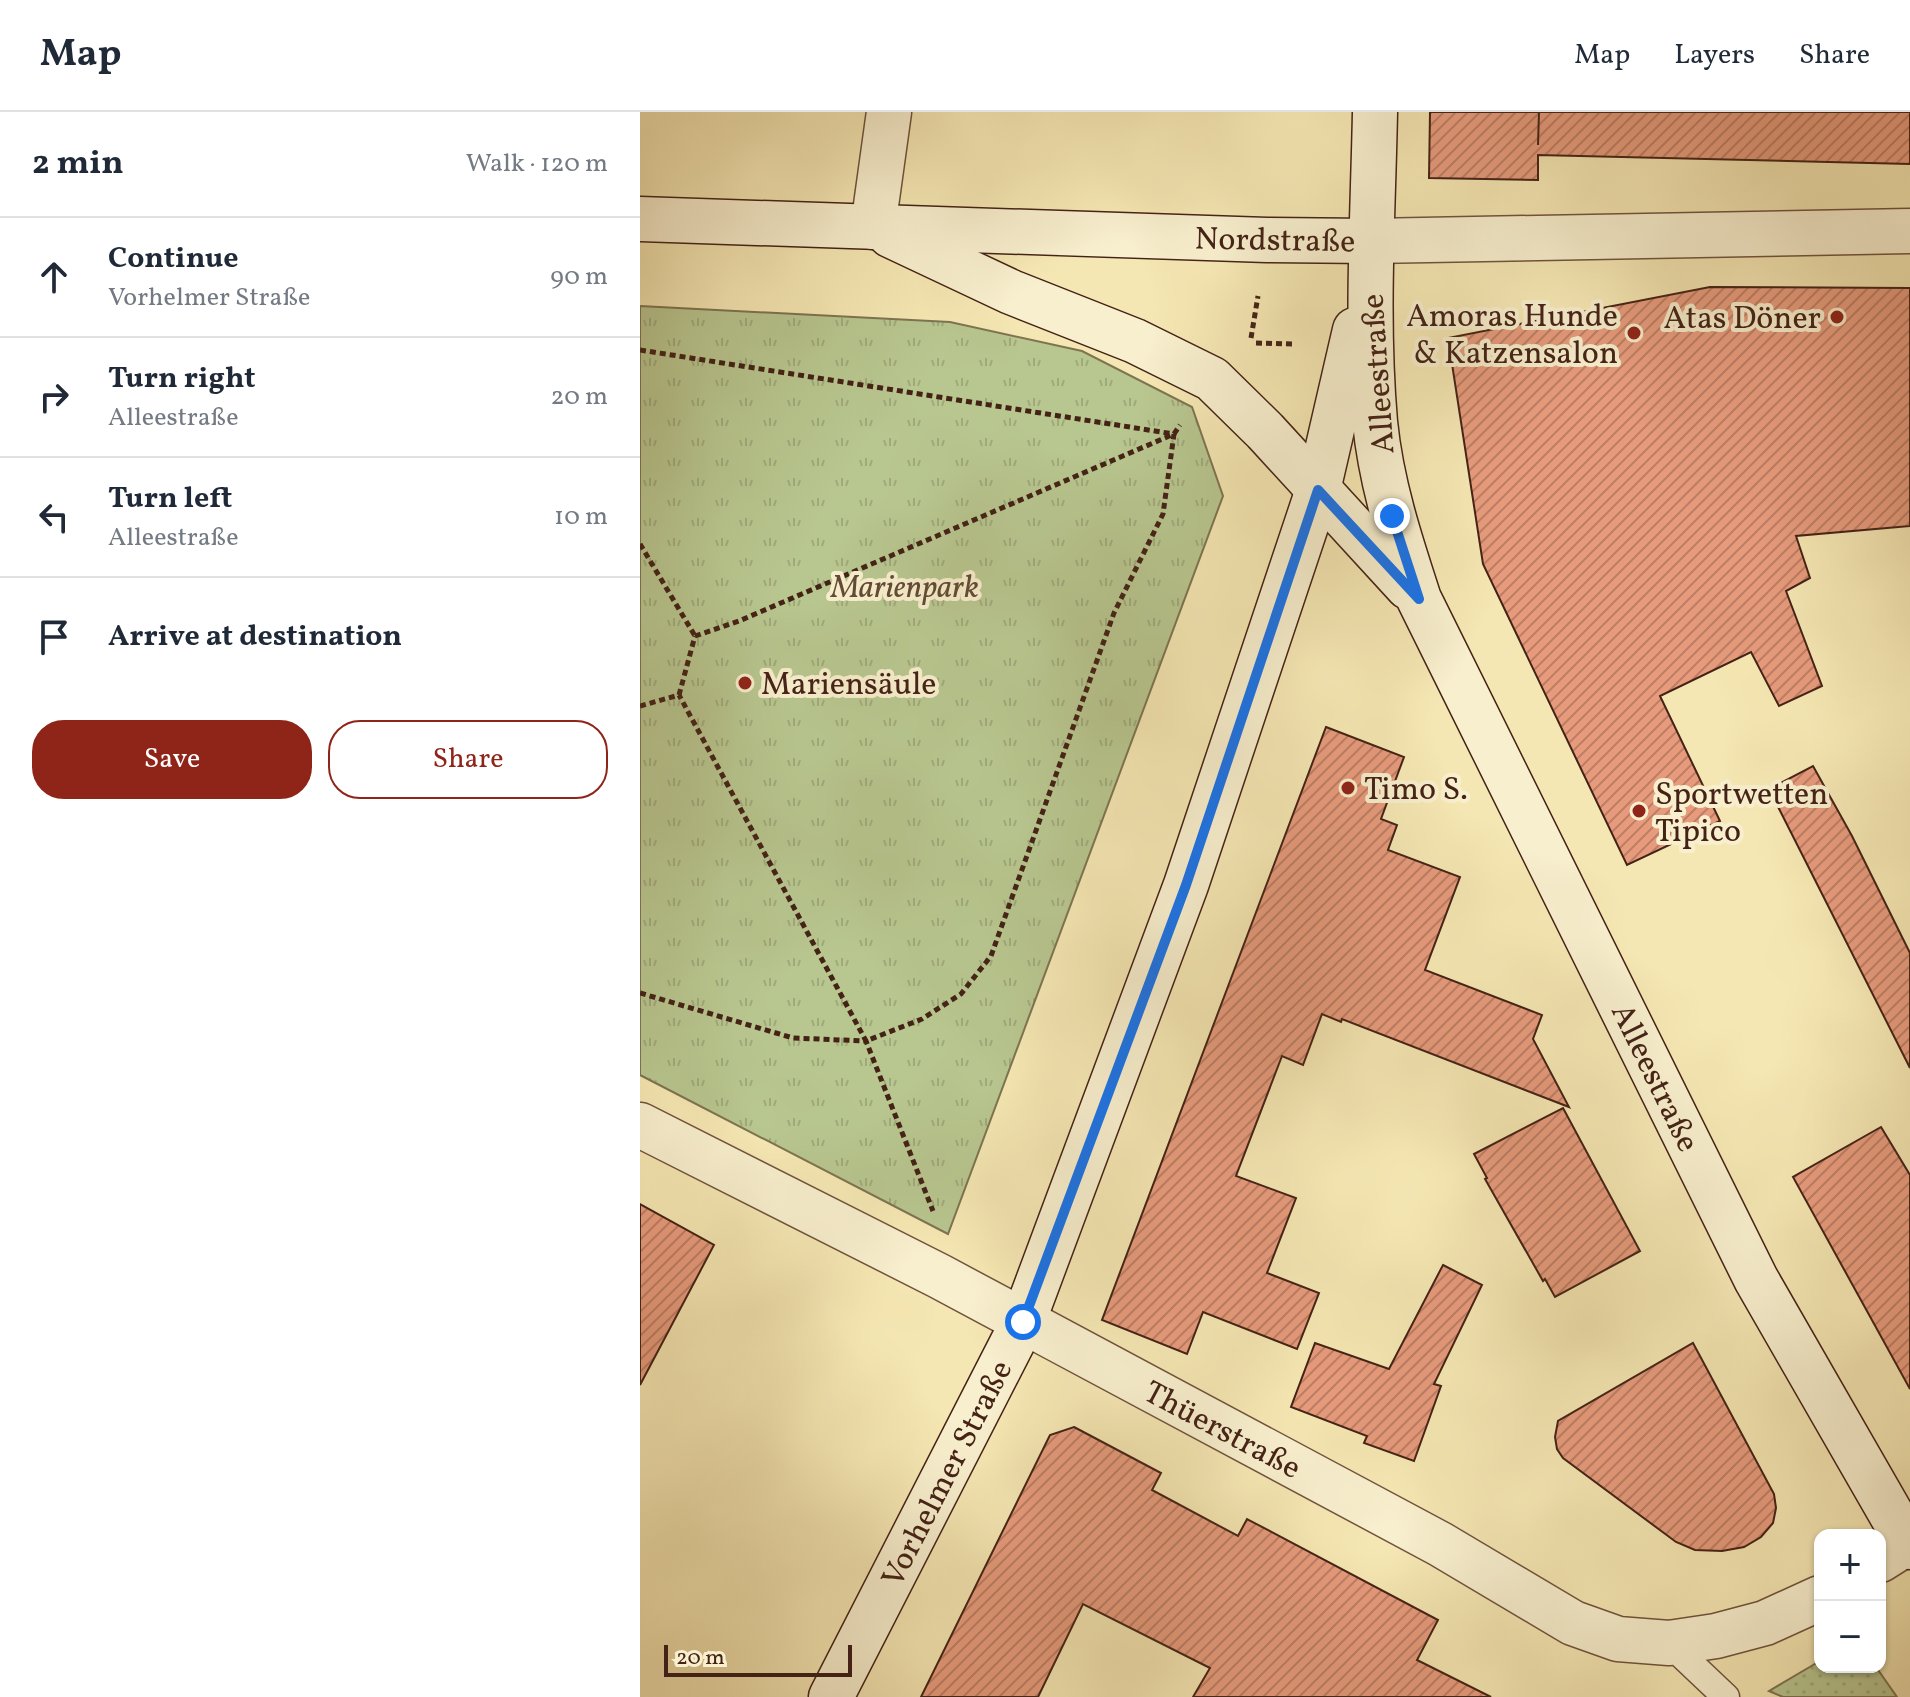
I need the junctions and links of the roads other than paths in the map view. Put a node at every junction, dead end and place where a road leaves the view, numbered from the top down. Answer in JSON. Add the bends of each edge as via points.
{"nodes":[{"id":1,"x":889,"y":112,"type":"edge"},
{"id":2,"x":1375,"y":112,"type":"edge"},
{"id":3,"x":640,"y":219,"type":"edge"},
{"id":4,"x":873,"y":227,"type":"junction"},
{"id":5,"x":1910,"y":231,"type":"edge"},
{"id":6,"x":1371,"y":241,"type":"junction"},
{"id":7,"x":1318,"y":490,"type":"junction"},
{"id":8,"x":1419,"y":599,"type":"junction"},
{"id":9,"x":640,"y":1125,"type":"edge"},
{"id":10,"x":1023,"y":1322,"type":"junction"},
{"id":11,"x":1899,"y":1550,"type":"edge"},
{"id":12,"x":1814,"y":1601,"type":"edge"},
{"id":13,"x":1669,"y":1643,"type":"junction"},
{"id":14,"x":831,"y":1697,"type":"edge"},
{"id":15,"x":1726,"y":1697,"type":"edge"}],
"edges":[{"from":1,"to":4,"type":"street"},
{"from":2,"to":6,"type":"street"},
{"from":3,"to":4,"type":"street","name":"Nordstraße"},
{"from":4,"to":6,"type":"street","name":"Nordstraße"},
{"from":4,"to":7,"type":"street","name":"Alleestraße","via":[[1212,379]]},
{"from":5,"to":6,"type":"street","name":"Nordstraße"},
{"from":6,"to":7,"type":"street","name":"Vorhelmer Straße"},
{"from":6,"to":8,"type":"street","name":"Alleestraße","via":[[1375,424],[1392,516]]},
{"from":7,"to":8,"type":"street","name":"Alleestraße"},
{"from":7,"to":10,"type":"street","name":"Vorhelmer Straße","via":[[1186,885]]},
{"from":8,"to":11,"type":"street","name":"Alleestraße","via":[[1756,1279]]},
{"from":9,"to":10,"type":"street","name":"Thüerstraße"},
{"from":10,"to":13,"type":"street","name":"Thüerstraße","via":[[1440,1544],[1573,1623],[1618,1639]]},
{"from":10,"to":14,"type":"street","name":"Vorhelmer Straße"},
{"from":12,"to":13,"type":"street","name":"Thüerstraße","via":[[1765,1623]]},
{"from":13,"to":15,"type":"lane"}]}
